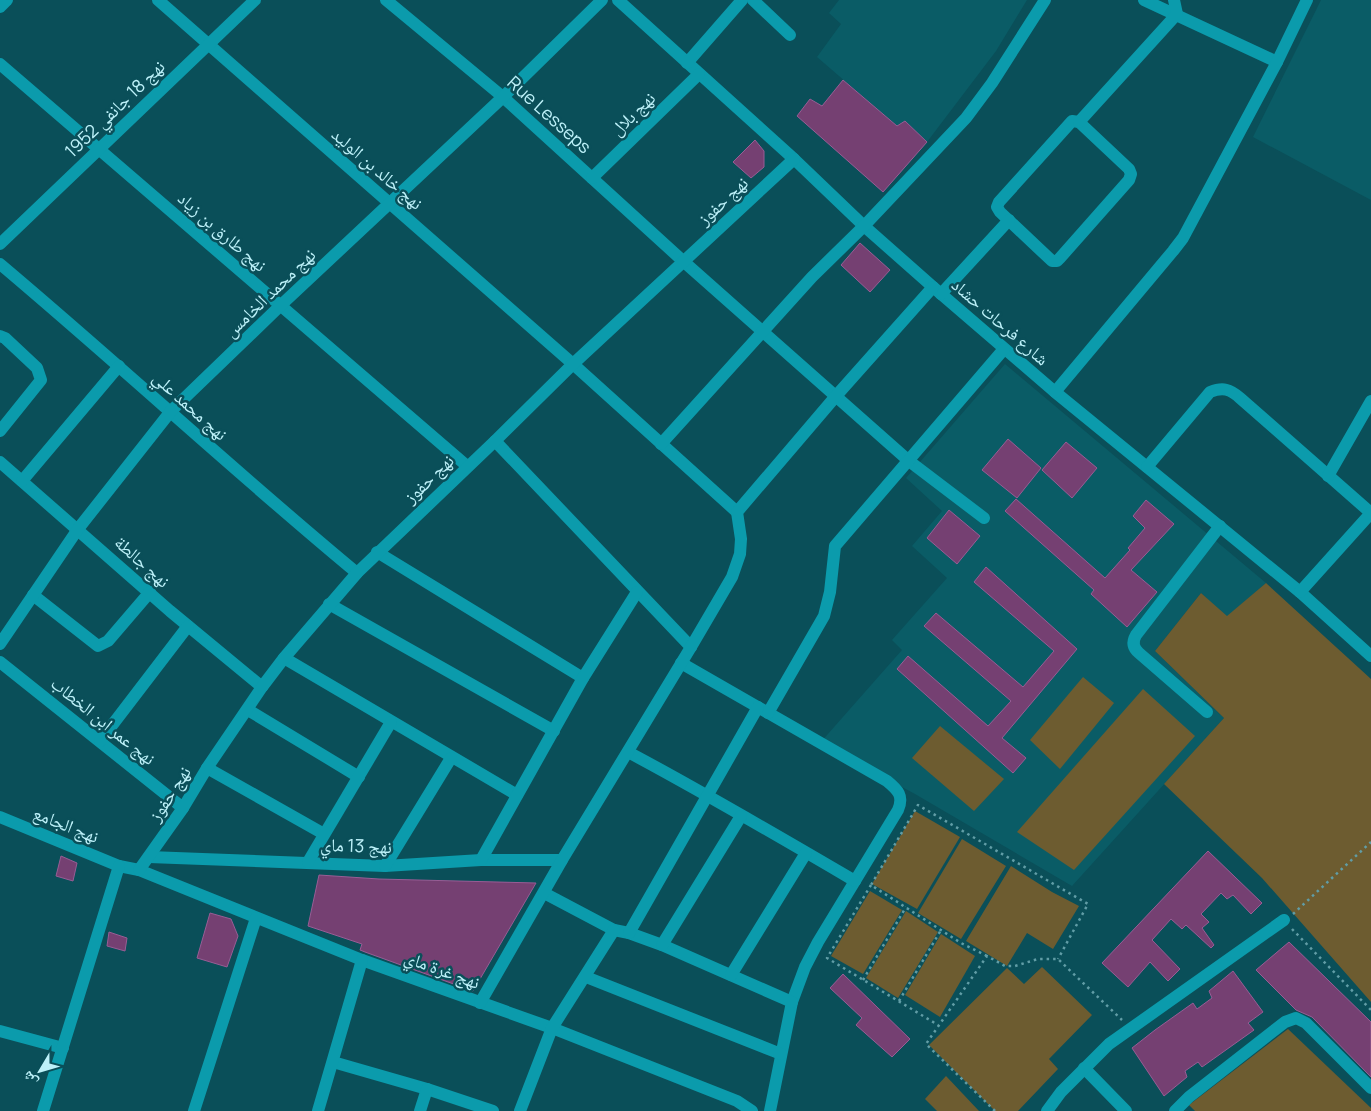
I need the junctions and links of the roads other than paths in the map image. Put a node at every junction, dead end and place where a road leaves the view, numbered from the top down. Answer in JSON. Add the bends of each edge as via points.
{"nodes":[{"id":1,"x":7,"y":0,"type":"edge"},
{"id":2,"x":158,"y":0,"type":"edge"},
{"id":3,"x":255,"y":0,"type":"edge"},
{"id":4,"x":386,"y":0,"type":"edge"},
{"id":5,"x":602,"y":0,"type":"edge"},
{"id":6,"x":618,"y":0,"type":"edge"},
{"id":7,"x":742,"y":0,"type":"edge"},
{"id":8,"x":753,"y":0,"type":"edge"},
{"id":9,"x":1045,"y":0,"type":"edge"},
{"id":10,"x":1144,"y":0,"type":"edge"},
{"id":11,"x":1174,"y":0,"type":"edge"},
{"id":12,"x":1307,"y":0,"type":"edge"},
{"id":13,"x":0,"y":7,"type":"edge"},
{"id":14,"x":1177,"y":14,"type":"junction"},
{"id":15,"x":790,"y":35,"type":"dead end"},
{"id":16,"x":208,"y":45,"type":"junction"},
{"id":17,"x":1277,"y":62,"type":"junction"},
{"id":18,"x":687,"y":63,"type":"junction"},
{"id":19,"x":0,"y":64,"type":"edge"},
{"id":20,"x":699,"y":74,"type":"junction"},
{"id":21,"x":503,"y":97,"type":"junction"},
{"id":22,"x":1079,"y":122,"type":"junction"},
{"id":23,"x":99,"y":149,"type":"junction"},
{"id":24,"x":794,"y":159,"type":"junction"},
{"id":25,"x":592,"y":178,"type":"junction"},
{"id":26,"x":390,"y":203,"type":"junction"},
{"id":27,"x":1009,"y":220,"type":"junction"},
{"id":28,"x":864,"y":226,"type":"junction"},
{"id":29,"x":0,"y":244,"type":"edge"},
{"id":30,"x":684,"y":261,"type":"junction"},
{"id":31,"x":0,"y":264,"type":"edge"},
{"id":32,"x":937,"y":291,"type":"junction"},
{"id":33,"x":280,"y":306,"type":"junction"},
{"id":34,"x":763,"y":331,"type":"junction"},
{"id":35,"x":0,"y":336,"type":"edge"},
{"id":36,"x":1004,"y":349,"type":"junction"},
{"id":37,"x":573,"y":364,"type":"junction"},
{"id":38,"x":120,"y":366,"type":"junction"},
{"id":39,"x":1055,"y":392,"type":"junction"},
{"id":40,"x":836,"y":396,"type":"junction"},
{"id":41,"x":1371,"y":401,"type":"edge"},
{"id":42,"x":171,"y":412,"type":"junction"},
{"id":43,"x":5,"y":415,"type":"edge"},
{"id":44,"x":0,"y":431,"type":"edge"},
{"id":45,"x":495,"y":441,"type":"junction"},
{"id":46,"x":661,"y":444,"type":"junction"},
{"id":47,"x":909,"y":461,"type":"junction"},
{"id":48,"x":0,"y":462,"type":"edge"},
{"id":49,"x":467,"y":466,"type":"junction"},
{"id":50,"x":1147,"y":467,"type":"junction"},
{"id":51,"x":1328,"y":476,"type":"junction"},
{"id":52,"x":22,"y":481,"type":"junction"},
{"id":53,"x":737,"y":512,"type":"junction"},
{"id":54,"x":1371,"y":513,"type":"edge"},
{"id":55,"x":984,"y":518,"type":"dead end"},
{"id":56,"x":1220,"y":526,"type":"junction"},
{"id":57,"x":78,"y":529,"type":"junction"},
{"id":58,"x":377,"y":552,"type":"junction"},
{"id":59,"x":356,"y":573,"type":"junction"},
{"id":60,"x":150,"y":592,"type":"junction"},
{"id":61,"x":637,"y":592,"type":"junction"},
{"id":62,"x":1300,"y":592,"type":"junction"},
{"id":63,"x":33,"y":595,"type":"junction"},
{"id":64,"x":329,"y":604,"type":"junction"},
{"id":65,"x":188,"y":626,"type":"junction"},
{"id":66,"x":0,"y":644,"type":"edge"},
{"id":67,"x":691,"y":647,"type":"junction"},
{"id":68,"x":1371,"y":656,"type":"edge"},
{"id":69,"x":284,"y":658,"type":"junction"},
{"id":70,"x":0,"y":662,"type":"edge"},
{"id":71,"x":681,"y":663,"type":"junction"},
{"id":72,"x":584,"y":678,"type":"junction"},
{"id":73,"x":262,"y":687,"type":"junction"},
{"id":74,"x":248,"y":710,"type":"junction"},
{"id":75,"x":763,"y":710,"type":"junction"},
{"id":76,"x":1207,"y":712,"type":"dead end"},
{"id":77,"x":391,"y":722,"type":"junction"},
{"id":78,"x":554,"y":731,"type":"junction"},
{"id":79,"x":100,"y":741,"type":"junction"},
{"id":80,"x":628,"y":752,"type":"junction"},
{"id":81,"x":451,"y":758,"type":"junction"},
{"id":82,"x":207,"y":768,"type":"junction"},
{"id":83,"x":359,"y":777,"type":"junction"},
{"id":84,"x":517,"y":795,"type":"junction"},
{"id":85,"x":708,"y":795,"type":"junction"},
{"id":86,"x":183,"y":808,"type":"junction"},
{"id":87,"x":741,"y":816,"type":"junction"},
{"id":88,"x":0,"y":817,"type":"edge"},
{"id":89,"x":324,"y":834,"type":"junction"},
{"id":90,"x":806,"y":853,"type":"junction"},
{"id":91,"x":148,"y":857,"type":"junction"},
{"id":92,"x":481,"y":860,"type":"junction"},
{"id":93,"x":562,"y":860,"type":"junction"},
{"id":94,"x":308,"y":862,"type":"junction"},
{"id":95,"x":118,"y":866,"type":"junction"},
{"id":96,"x":385,"y":866,"type":"junction"},
{"id":97,"x":139,"y":870,"type":"junction"},
{"id":98,"x":855,"y":881,"type":"junction"},
{"id":99,"x":544,"y":893,"type":"junction"},
{"id":100,"x":256,"y":918,"type":"junction"},
{"id":101,"x":1284,"y":920,"type":"road end"},
{"id":102,"x":614,"y":930,"type":"junction"},
{"id":103,"x":629,"y":933,"type":"junction"},
{"id":104,"x":662,"y":945,"type":"junction"},
{"id":105,"x":362,"y":960,"type":"junction"},
{"id":106,"x":731,"y":975,"type":"junction"},
{"id":107,"x":586,"y":977,"type":"junction"},
{"id":108,"x":792,"y":1002,"type":"junction"},
{"id":109,"x":480,"y":1003,"type":"junction"},
{"id":110,"x":552,"y":1028,"type":"junction"},
{"id":111,"x":0,"y":1031,"type":"edge"},
{"id":112,"x":63,"y":1048,"type":"junction"},
{"id":113,"x":781,"y":1054,"type":"junction"},
{"id":114,"x":333,"y":1062,"type":"junction"},
{"id":115,"x":1084,"y":1068,"type":"junction"},
{"id":116,"x":1371,"y":1088,"type":"edge"},
{"id":117,"x":427,"y":1089,"type":"junction"},
{"id":118,"x":736,"y":1106,"type":"edge"},
{"id":119,"x":43,"y":1111,"type":"edge"},
{"id":120,"x":194,"y":1111,"type":"edge"},
{"id":121,"x":318,"y":1111,"type":"edge"},
{"id":122,"x":420,"y":1111,"type":"edge"},
{"id":123,"x":493,"y":1111,"type":"edge"},
{"id":124,"x":520,"y":1111,"type":"edge"},
{"id":125,"x":752,"y":1111,"type":"edge"},
{"id":126,"x":770,"y":1111,"type":"edge"},
{"id":127,"x":1047,"y":1111,"type":"edge"},
{"id":128,"x":1126,"y":1111,"type":"edge"},
{"id":129,"x":1174,"y":1111,"type":"edge"}],
"edges":[{"from":1,"to":13,"type":"street"},
{"from":2,"to":16,"type":"street","name":"نهج خالد بن الوليد"},
{"from":3,"to":16,"type":"street","name":"نهج 18 جانفي 1952"},
{"from":4,"to":21,"type":"street","name":"Rue Lesseps"},
{"from":5,"to":21,"type":"street","name":"نهج محمد الخامس"},
{"from":6,"to":18,"type":"street","name":"شارع فرحات حشاد"},
{"from":7,"to":18,"type":"street"},
{"from":8,"to":15,"type":"street"},
{"from":9,"to":28,"type":"street","via":[[966,118]]},
{"from":10,"to":14,"type":"street"},
{"from":11,"to":14,"type":"street"},
{"from":12,"to":17,"type":"street"},
{"from":14,"to":17,"type":"street"},
{"from":14,"to":22,"type":"street"},
{"from":16,"to":23,"type":"street","name":"نهج 18 جانفي 1952"},
{"from":16,"to":26,"type":"street","name":"نهج خالد بن الوليد"},
{"from":17,"to":39,"type":"street","via":[[1183,238]]},
{"from":18,"to":20,"type":"street","name":"شارع فرحات حشاد"},
{"from":19,"to":23,"type":"street","name":"نهج طارق بن زياد"},
{"from":20,"to":24,"type":"street","name":"شارع فرحات حشاد"},
{"from":20,"to":25,"type":"street","name":"نهج بلال"},
{"from":21,"to":25,"type":"street","name":"Rue Lesseps"},
{"from":21,"to":26,"type":"street","name":"نهج محمد الخامس"},
{"from":22,"to":27,"type":"street","via":[[1070,122],[999,202],[1000,212]]},
{"from":22,"to":27,"type":"street","via":[[1129,169],[1129,180],[1057,261],[1052,261]]},
{"from":23,"to":29,"type":"street","name":"نهج 18 جانفي 1952"},
{"from":23,"to":33,"type":"street","name":"نهج طارق بن زياد"},
{"from":24,"to":28,"type":"street","name":"شارع فرحات حشاد"},
{"from":24,"to":30,"type":"street","name":"نهج حفوز"},
{"from":25,"to":30,"type":"street","name":"Rue Lesseps"},
{"from":26,"to":33,"type":"street","name":"نهج محمد الخامس"},
{"from":26,"to":37,"type":"street","name":"نهج خالد بن الوليد"},
{"from":27,"to":32,"type":"street"},
{"from":28,"to":32,"type":"street","name":"شارع فرحات حشاد"},
{"from":28,"to":34,"type":"street"},
{"from":30,"to":34,"type":"street","name":"Rue Lesseps"},
{"from":30,"to":37,"type":"street","name":"نهج حفوز"},
{"from":31,"to":38,"type":"street","name":"نهج محمد علي"},
{"from":32,"to":36,"type":"street","name":"شارع فرحات حشاد"},
{"from":32,"to":40,"type":"street"},
{"from":33,"to":42,"type":"street","name":"نهج محمد الخامس"},
{"from":33,"to":49,"type":"street","name":"نهج طارق بن زياد"},
{"from":34,"to":40,"type":"street","name":"Rue Lesseps"},
{"from":34,"to":46,"type":"street"},
{"from":35,"to":43,"type":"street","via":[[37,368],[41,376],[41,382]]},
{"from":36,"to":39,"type":"street","name":"شارع فرحات حشاد"},
{"from":36,"to":47,"type":"street"},
{"from":37,"to":45,"type":"street","name":"نهج حفوز"},
{"from":37,"to":46,"type":"street","name":"نهج خالد بن الوليد"},
{"from":38,"to":42,"type":"street","name":"نهج محمد علي"},
{"from":38,"to":52,"type":"street"},
{"from":39,"to":50,"type":"street","name":"شارع فرحات حشاد"},
{"from":40,"to":47,"type":"street","name":"Rue Lesseps"},
{"from":40,"to":53,"type":"street"},
{"from":41,"to":51,"type":"street"},
{"from":42,"to":57,"type":"street","name":"نهج محمد الخامس"},
{"from":42,"to":59,"type":"street","name":"نهج محمد علي"},
{"from":43,"to":44,"type":"street"},
{"from":45,"to":49,"type":"street","name":"نهج حفوز"},
{"from":45,"to":61,"type":"street"},
{"from":46,"to":53,"type":"street","name":"نهج خالد بن الوليد"},
{"from":47,"to":55,"type":"street","name":"Rue Lesseps"},
{"from":47,"to":75,"type":"street","via":[[835,546],[824,616]]},
{"from":48,"to":52,"type":"street","name":"نهج جالطة"},
{"from":49,"to":58,"type":"street","name":"نهج حفوز"},
{"from":50,"to":51,"type":"street","via":[[1210,392],[1220,388],[1236,394]]},
{"from":50,"to":56,"type":"street","name":"شارع فرحات حشاد"},
{"from":51,"to":54,"type":"street"},
{"from":52,"to":57,"type":"street","name":"نهج جالطة"},
{"from":53,"to":67,"type":"street","via":[[741,539],[737,564]]},
{"from":54,"to":62,"type":"street"},
{"from":56,"to":62,"type":"street","name":"شارع فرحات حشاد"},
{"from":56,"to":76,"type":"street","via":[[1133,642],[1136,650]]},
{"from":57,"to":60,"type":"street","name":"نهج جالطة"},
{"from":57,"to":63,"type":"street","name":"نهج محمد الخامس"},
{"from":58,"to":59,"type":"street","name":"نهج حفوز"},
{"from":58,"to":72,"type":"street"},
{"from":59,"to":64,"type":"street","name":"نهج حفوز"},
{"from":60,"to":63,"type":"street","via":[[108,641],[98,646]]},
{"from":60,"to":65,"type":"street","name":"نهج جالطة"},
{"from":61,"to":67,"type":"street"},
{"from":61,"to":72,"type":"street"},
{"from":62,"to":68,"type":"street","name":"شارع فرحات حشاد"},
{"from":63,"to":66,"type":"street","name":"نهج محمد الخامس"},
{"from":64,"to":69,"type":"street","name":"نهج حفوز"},
{"from":64,"to":78,"type":"street"},
{"from":65,"to":73,"type":"street","name":"نهج جالطة"},
{"from":65,"to":79,"type":"street"},
{"from":67,"to":71,"type":"street"},
{"from":69,"to":73,"type":"street","name":"نهج حفوز"},
{"from":69,"to":77,"type":"street"},
{"from":70,"to":79,"type":"street","name":"نهج عمر ابن الخطاب"},
{"from":71,"to":75,"type":"street"},
{"from":71,"to":80,"type":"street"},
{"from":72,"to":78,"type":"street"},
{"from":73,"to":74,"type":"street","name":"نهج حفوز"},
{"from":74,"to":82,"type":"street","name":"نهج حفوز"},
{"from":74,"to":83,"type":"street"},
{"from":75,"to":85,"type":"street"},
{"from":75,"to":98,"type":"street","via":[[887,780],[898,790],[901,798],[898,810]]},
{"from":77,"to":81,"type":"street"},
{"from":77,"to":83,"type":"street"},
{"from":78,"to":84,"type":"street"},
{"from":79,"to":86,"type":"street","name":"نهج عمر ابن الخطاب"},
{"from":80,"to":85,"type":"street"},
{"from":80,"to":93,"type":"street"},
{"from":81,"to":84,"type":"street"},
{"from":81,"to":96,"type":"street"},
{"from":82,"to":86,"type":"street","name":"نهج حفوز"},
{"from":82,"to":89,"type":"street"},
{"from":83,"to":89,"type":"street"},
{"from":84,"to":92,"type":"street"},
{"from":85,"to":87,"type":"street"},
{"from":85,"to":103,"type":"street"},
{"from":86,"to":91,"type":"street","name":"نهج حفوز"},
{"from":87,"to":90,"type":"street"},
{"from":87,"to":104,"type":"street"},
{"from":88,"to":95,"type":"street","name":"نهج الجامع"},
{"from":89,"to":94,"type":"street"},
{"from":90,"to":98,"type":"street"},
{"from":90,"to":106,"type":"street"},
{"from":91,"to":94,"type":"street","name":"نهج 13 ماي"},
{"from":91,"to":97,"type":"street","name":"نهج حفوز"},
{"from":92,"to":93,"type":"street","name":"نهج 13 ماي"},
{"from":92,"to":96,"type":"street","name":"نهج 13 ماي"},
{"from":93,"to":99,"type":"street"},
{"from":94,"to":96,"type":"street","name":"نهج 13 ماي"},
{"from":95,"to":97,"type":"street","name":"نهج غرة ماي"},
{"from":95,"to":112,"type":"street"},
{"from":97,"to":100,"type":"street","name":"نهج غرة ماي"},
{"from":98,"to":108,"type":"street","via":[[818,942]]},
{"from":99,"to":102,"type":"street"},
{"from":99,"to":109,"type":"street"},
{"from":100,"to":105,"type":"street","name":"نهج غرة ماي"},
{"from":100,"to":120,"type":"street"},
{"from":101,"to":115,"type":"street","via":[[1130,1028]]},
{"from":102,"to":103,"type":"street"},
{"from":102,"to":107,"type":"street"},
{"from":103,"to":104,"type":"street"},
{"from":104,"to":106,"type":"street"},
{"from":105,"to":109,"type":"street","name":"نهج غرة ماي"},
{"from":105,"to":114,"type":"street"},
{"from":106,"to":108,"type":"street"},
{"from":107,"to":110,"type":"street"},
{"from":107,"to":113,"type":"street"},
{"from":108,"to":113,"type":"street"},
{"from":109,"to":110,"type":"street","name":"نهج غرة ماي"},
{"from":110,"to":118,"type":"street","name":"نهج غرة ماي"},
{"from":110,"to":124,"type":"street"},
{"from":111,"to":112,"type":"street"},
{"from":112,"to":119,"type":"street"},
{"from":113,"to":126,"type":"street"},
{"from":114,"to":117,"type":"street"},
{"from":114,"to":121,"type":"street"},
{"from":115,"to":127,"type":"street"},
{"from":115,"to":128,"type":"street"},
{"from":116,"to":129,"type":"street","via":[[1306,1023],[1296,1018],[1285,1022]]},
{"from":117,"to":122,"type":"street"},
{"from":117,"to":123,"type":"street"},
{"from":118,"to":125,"type":"street","name":"نهج غرة ماي"}]}
